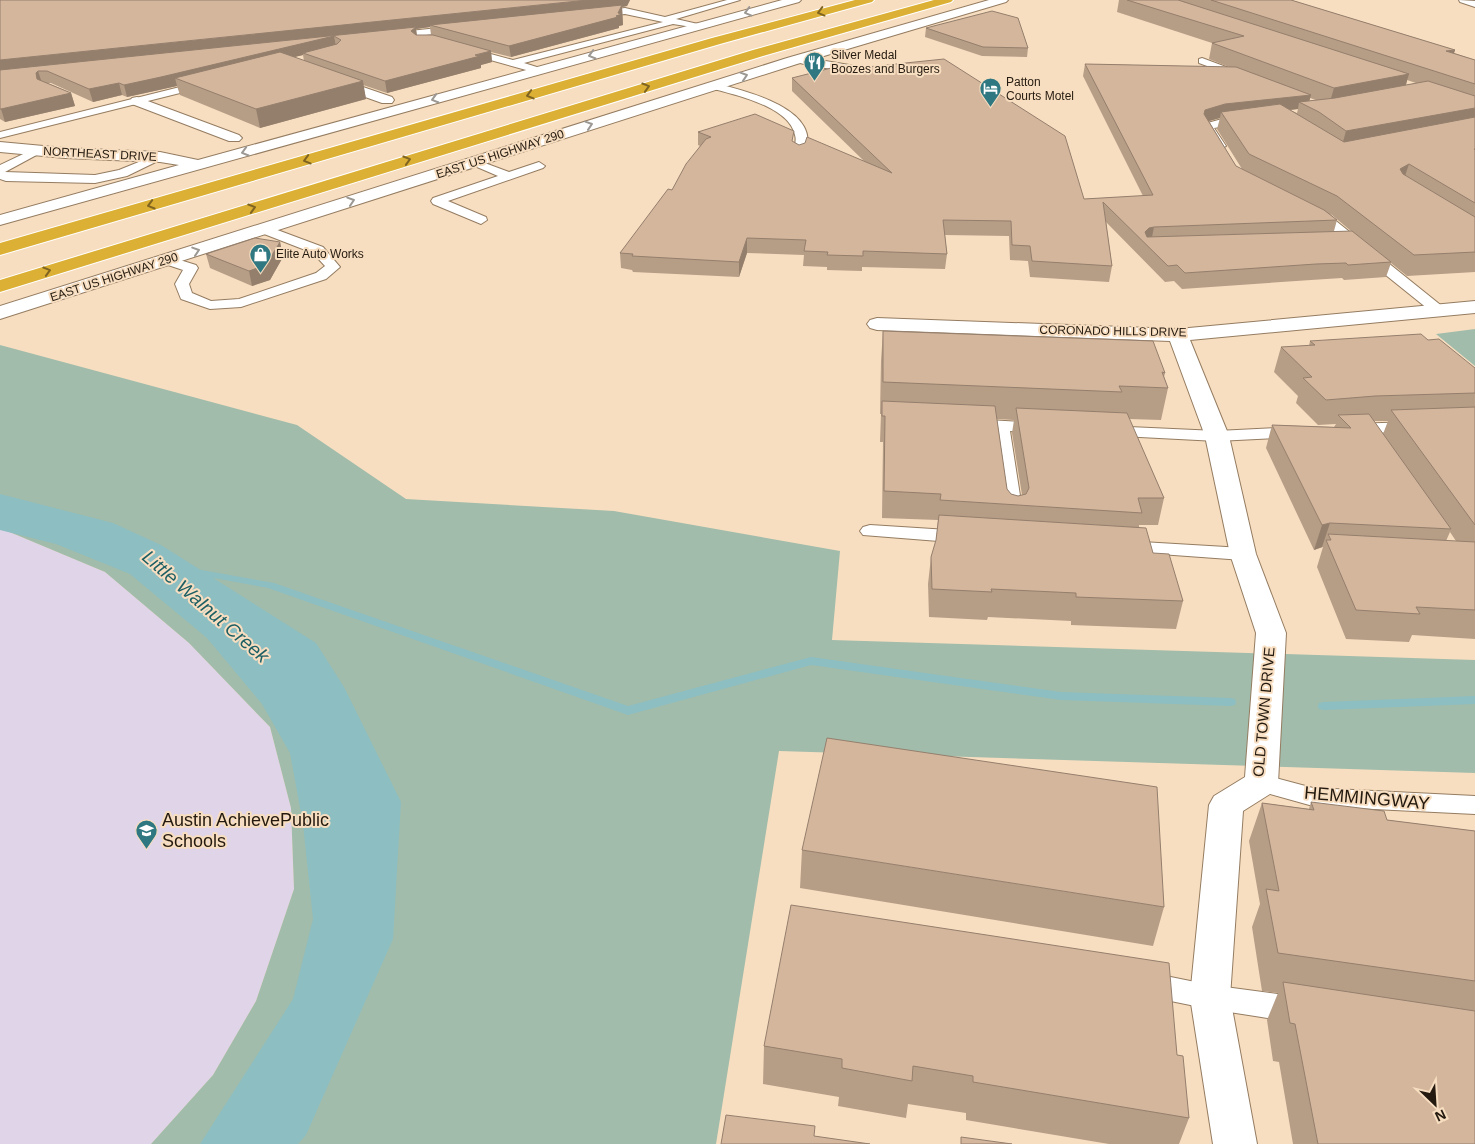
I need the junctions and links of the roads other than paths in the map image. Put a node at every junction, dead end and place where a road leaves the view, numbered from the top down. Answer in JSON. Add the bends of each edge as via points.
{"nodes":[{"id":1,"x":736,"y":0,"type":"edge"},
{"id":2,"x":796,"y":0,"type":"edge"},
{"id":3,"x":868,"y":0,"type":"edge"},
{"id":4,"x":947,"y":0,"type":"edge"},
{"id":5,"x":1002,"y":0,"type":"edge"},
{"id":6,"x":1463,"y":0,"type":"edge"},
{"id":7,"x":638,"y":2,"type":"dead end"},
{"id":8,"x":1475,"y":4,"type":"edge"},
{"id":9,"x":618,"y":12,"type":"junction"},
{"id":10,"x":588,"y":15,"type":"edge"},
{"id":11,"x":669,"y":21,"type":"junction"},
{"id":12,"x":695,"y":26,"type":"junction"},
{"id":13,"x":469,"y":27,"type":"edge"},
{"id":14,"x":380,"y":37,"type":"edge"},
{"id":15,"x":435,"y":41,"type":"edge"},
{"id":16,"x":388,"y":45,"type":"edge"},
{"id":17,"x":452,"y":46,"type":"edge"},
{"id":18,"x":796,"y":59,"type":"junction"},
{"id":19,"x":1202,"y":61,"type":"dead end"},
{"id":20,"x":518,"y":65,"type":"junction"},
{"id":21,"x":537,"y":70,"type":"junction"},
{"id":22,"x":868,"y":70,"type":"edge"},
{"id":23,"x":314,"y":74,"type":"edge"},
{"id":24,"x":1248,"y":79,"type":"edge"},
{"id":25,"x":212,"y":82,"type":"edge"},
{"id":26,"x":714,"y":86,"type":"junction"},
{"id":27,"x":387,"y":100,"type":"edge"},
{"id":28,"x":136,"y":101,"type":"junction"},
{"id":29,"x":81,"y":102,"type":"edge"},
{"id":30,"x":98,"y":110,"type":"junction"},
{"id":31,"x":1261,"y":118,"type":"edge"},
{"id":32,"x":0,"y":134,"type":"edge"},
{"id":33,"x":234,"y":138,"type":"dead end"},
{"id":34,"x":0,"y":147,"type":"edge"},
{"id":35,"x":38,"y":150,"type":"junction"},
{"id":36,"x":799,"y":154,"type":"edge"},
{"id":37,"x":160,"y":157,"type":"junction"},
{"id":38,"x":1228,"y":159,"type":"edge"},
{"id":39,"x":474,"y":162,"type":"junction"},
{"id":40,"x":199,"y":165,"type":"junction"},
{"id":41,"x":539,"y":166,"type":"dead end"},
{"id":42,"x":0,"y":170,"type":"edge"},
{"id":43,"x":0,"y":174,"type":"edge"},
{"id":44,"x":509,"y":176,"type":"junction"},
{"id":45,"x":1300,"y":207,"type":"edge"},
{"id":46,"x":0,"y":220,"type":"edge"},
{"id":47,"x":481,"y":220,"type":"dead end"},
{"id":48,"x":264,"y":229,"type":"junction"},
{"id":49,"x":1351,"y":240,"type":"junction"},
{"id":50,"x":1332,"y":241,"type":"edge"},
{"id":51,"x":0,"y":249,"type":"edge"},
{"id":52,"x":167,"y":260,"type":"junction"},
{"id":53,"x":0,"y":286,"type":"edge"},
{"id":54,"x":1475,"y":307,"type":"edge"},
{"id":55,"x":1438,"y":310,"type":"junction"},
{"id":56,"x":0,"y":313,"type":"edge"},
{"id":57,"x":877,"y":324,"type":"dead end"},
{"id":58,"x":1178,"y":334,"type":"junction"},
{"id":59,"x":953,"y":424,"type":"edge"},
{"id":60,"x":1002,"y":426,"type":"junction"},
{"id":61,"x":1425,"y":426,"type":"edge"},
{"id":62,"x":1366,"y":428,"type":"junction"},
{"id":63,"x":1060,"y":429,"type":"edge"},
{"id":64,"x":1090,"y":430,"type":"edge"},
{"id":65,"x":1336,"y":430,"type":"edge"},
{"id":66,"x":1316,"y":431,"type":"edge"},
{"id":67,"x":1217,"y":436,"type":"junction"},
{"id":68,"x":1377,"y":444,"type":"edge"},
{"id":69,"x":1014,"y":515,"type":"edge"},
{"id":70,"x":870,"y":531,"type":"dead end"},
{"id":71,"x":978,"y":538,"type":"edge"},
{"id":72,"x":1106,"y":546,"type":"edge"},
{"id":73,"x":1243,"y":554,"type":"junction"},
{"id":74,"x":1261,"y":782,"type":"junction"},
{"id":75,"x":1475,"y":805,"type":"edge"},
{"id":76,"x":1123,"y":980,"type":"edge"},
{"id":77,"x":1210,"y":997,"type":"junction"},
{"id":78,"x":1328,"y":1015,"type":"edge"},
{"id":79,"x":1235,"y":1144,"type":"edge"}],
"edges":[{"from":1,"to":11,"type":"lane"},
{"from":2,"to":12,"type":"main road","one_way":true},
{"from":3,"to":51,"type":"highway","one_way":true,"via":[[716,41]]},
{"from":53,"to":4,"type":"highway","one_way":true,"via":[[758,53]]},
{"from":5,"to":18,"type":"main road","name":"EAST US HIGHWAY 290"},
{"from":6,"to":8,"type":"lane"},
{"from":7,"to":9,"type":"lane"},
{"from":9,"to":10,"type":"lane"},
{"from":9,"to":11,"type":"lane"},
{"from":11,"to":12,"type":"lane"},
{"from":11,"to":20,"type":"lane"},
{"from":12,"to":21,"type":"main road","one_way":true},
{"from":13,"to":14,"type":"lane"},
{"from":15,"to":16,"type":"lane"},
{"from":17,"to":20,"type":"lane"},
{"from":18,"to":22,"type":"lane"},
{"from":26,"to":18,"type":"main road","name":"EAST US HIGHWAY 290","one_way":true},
{"from":19,"to":24,"type":"lane"},
{"from":20,"to":21,"type":"lane"},
{"from":21,"to":40,"type":"main road","one_way":true},
{"from":23,"to":27,"type":"main road"},
{"from":25,"to":28,"type":"lane"},
{"from":26,"to":36,"type":"lane","via":[[788,114],[801,135]]},
{"from":39,"to":26,"type":"main road","name":"EAST US HIGHWAY 290","one_way":true},
{"from":28,"to":30,"type":"lane"},
{"from":28,"to":33,"type":"main road"},
{"from":29,"to":30,"type":"lane"},
{"from":30,"to":32,"type":"lane"},
{"from":31,"to":38,"type":"lane","via":[[1208,126]]},
{"from":34,"to":35,"type":"main road","name":"NORTHEAST DRIVE"},
{"from":35,"to":37,"type":"main road","name":"NORTHEAST DRIVE"},
{"from":35,"to":42,"type":"lane"},
{"from":37,"to":40,"type":"main road","name":"NORTHEAST DRIVE"},
{"from":37,"to":43,"type":"lane","via":[[123,173],[95,179],[6,177]]},
{"from":39,"to":44,"type":"lane"},
{"from":48,"to":39,"type":"main road","name":"EAST US HIGHWAY 290","one_way":true},
{"from":40,"to":46,"type":"main road"},
{"from":41,"to":44,"type":"lane"},
{"from":44,"to":47,"type":"lane","via":[[437,201]]},
{"from":45,"to":49,"type":"lane","via":[[1326,220]]},
{"from":52,"to":48,"type":"main road","name":"EAST US HIGHWAY 290","one_way":true},
{"from":48,"to":52,"type":"lane","via":[[318,250],[333,268],[321,276],[241,303],[210,304],[186,296],[182,284],[191,268]]},
{"from":49,"to":50,"type":"lane"},
{"from":49,"to":55,"type":"lane"},
{"from":52,"to":56,"type":"main road","name":"EAST US HIGHWAY 290"},
{"from":54,"to":55,"type":"main road","name":"CORONADO HILLS DRIVE"},
{"from":55,"to":58,"type":"main road","name":"CORONADO HILLS DRIVE"},
{"from":57,"to":58,"type":"main road","name":"CORONADO HILLS DRIVE"},
{"from":58,"to":67,"type":"main road","name":"OLD TOWN DRIVE"},
{"from":59,"to":60,"type":"lane"},
{"from":60,"to":63,"type":"lane"},
{"from":60,"to":69,"type":"lane"},
{"from":61,"to":62,"type":"lane"},
{"from":62,"to":65,"type":"lane"},
{"from":62,"to":68,"type":"lane"},
{"from":64,"to":67,"type":"lane"},
{"from":66,"to":67,"type":"lane"},
{"from":67,"to":73,"type":"main road","name":"OLD TOWN DRIVE"},
{"from":70,"to":71,"type":"lane"},
{"from":72,"to":73,"type":"lane"},
{"from":73,"to":74,"type":"main road","name":"OLD TOWN DRIVE","via":[[1271,633]]},
{"from":74,"to":75,"type":"lane","name":"HEMMINGWAY","via":[[1313,797]]},
{"from":74,"to":77,"type":"main road","name":"OLD TOWN DRIVE","via":[[1226,805]]},
{"from":76,"to":77,"type":"lane"},
{"from":77,"to":78,"type":"lane"},
{"from":77,"to":79,"type":"main road","name":"OLD TOWN DRIVE"}]}
